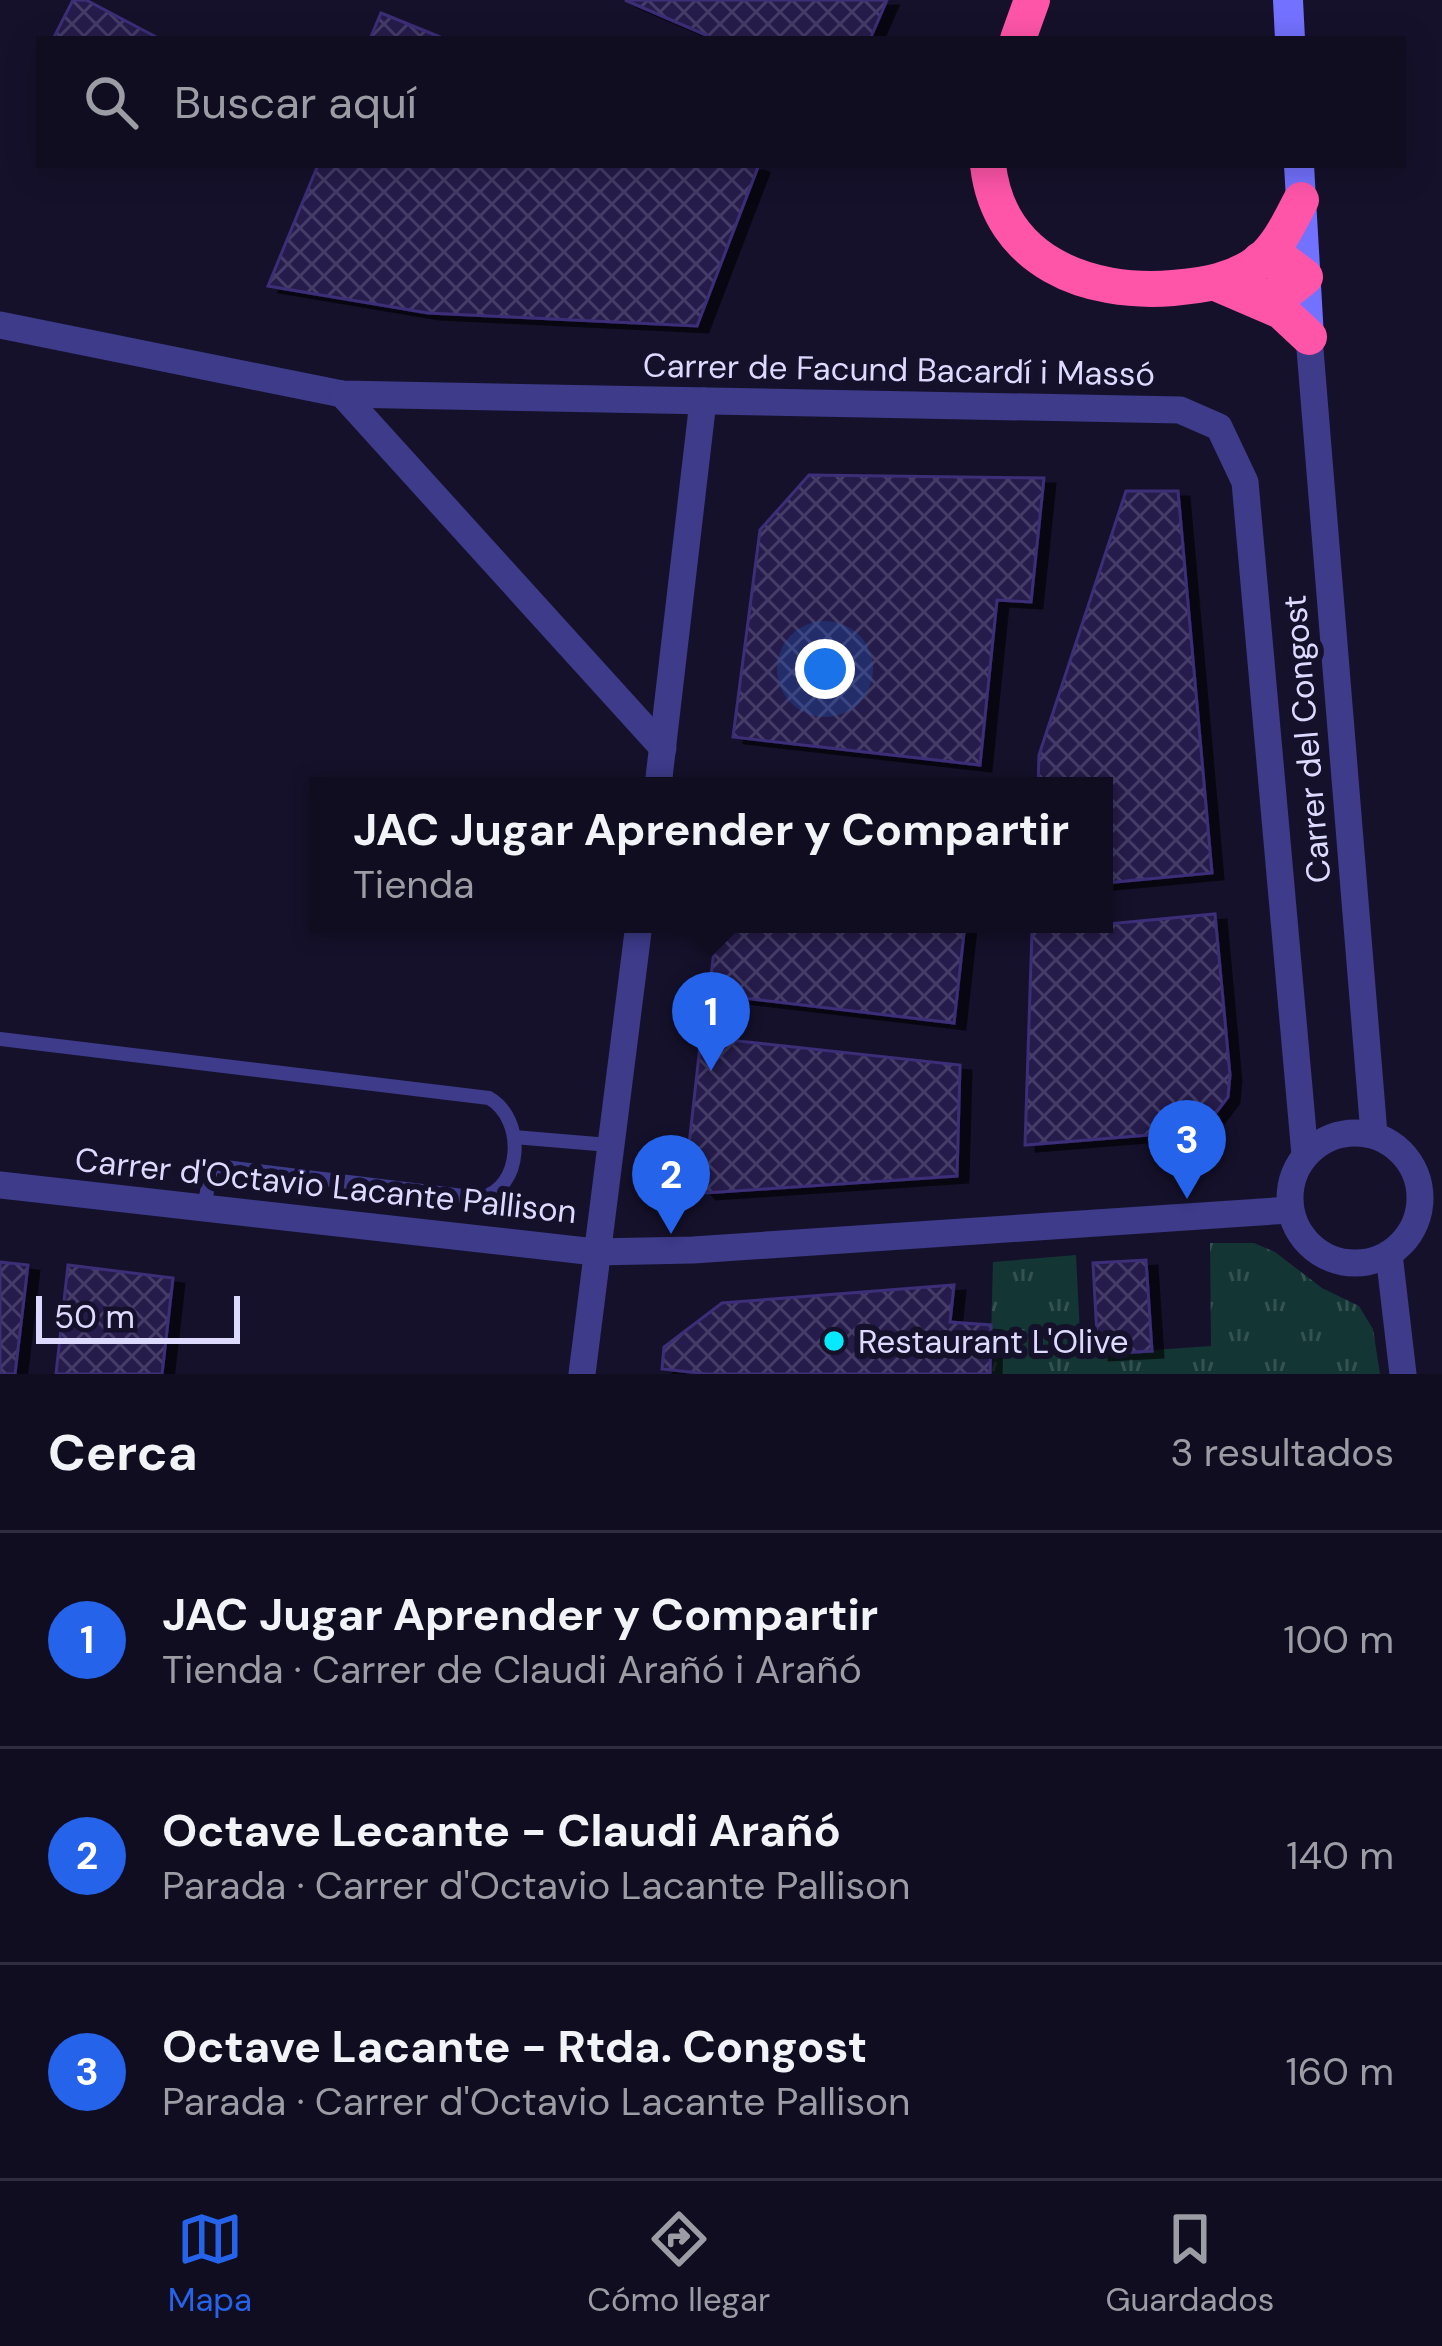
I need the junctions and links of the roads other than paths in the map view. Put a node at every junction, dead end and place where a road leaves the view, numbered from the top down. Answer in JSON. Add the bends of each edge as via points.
{"nodes":[{"id":1,"x":1288,"y":0,"type":"edge"},
{"id":2,"x":1290,"y":36,"type":"edge"},
{"id":3,"x":989,"y":168,"type":"edge"},
{"id":4,"x":1300,"y":182,"type":"edge"},
{"id":5,"x":1260,"y":260,"type":"junction"},
{"id":6,"x":1305,"y":277,"type":"junction"},
{"id":7,"x":1218,"y":284,"type":"junction"},
{"id":8,"x":1259,"y":299,"type":"junction"},
{"id":9,"x":0,"y":325,"type":"edge"},
{"id":10,"x":1309,"y":337,"type":"junction"},
{"id":11,"x":342,"y":394,"type":"junction"},
{"id":12,"x":703,"y":401,"type":"junction"},
{"id":13,"x":663,"y":748,"type":"junction"},
{"id":14,"x":659,"y":777,"type":"edge"},
{"id":15,"x":638,"y":933,"type":"edge"},
{"id":16,"x":0,"y":1039,"type":"edge"},
{"id":17,"x":1374,"y":1134,"type":"junction"},
{"id":18,"x":514,"y":1137,"type":"junction"},
{"id":19,"x":609,"y":1145,"type":"junction"},
{"id":20,"x":1306,"y":1155,"type":"junction"},
{"id":21,"x":0,"y":1185,"type":"edge"},
{"id":22,"x":1431,"y":1206,"type":"edge"},
{"id":23,"x":204,"y":1208,"type":"junction"},
{"id":24,"x":1290,"y":1210,"type":"junction"},
{"id":25,"x":595,"y":1252,"type":"junction"},
{"id":26,"x":1389,"y":1254,"type":"junction"},
{"id":27,"x":581,"y":1374,"type":"edge"},
{"id":28,"x":1402,"y":1374,"type":"edge"}],
"edges":[{"from":1,"to":2,"type":"street"},
{"from":3,"to":7,"type":"highway","via":[[1019,237],[1066,274],[1133,291]]},
{"from":4,"to":5,"type":"highway","via":[[1281,236]]},
{"from":4,"to":6,"type":"street"},
{"from":5,"to":6,"type":"highway","via":[[1285,262]]},
{"from":5,"to":7,"type":"highway"},
{"from":6,"to":8,"type":"highway"},
{"from":6,"to":10,"type":"street"},
{"from":7,"to":8,"type":"highway"},
{"from":8,"to":10,"type":"highway"},
{"from":9,"to":11,"type":"street","name":"Carrer de Facund Bacardí i Massó"},
{"from":10,"to":17,"type":"street","name":"Carrer del Congost"},
{"from":11,"to":12,"type":"street","name":"Carrer de Facund Bacardí i Massó"},
{"from":11,"to":13,"type":"street"},
{"from":12,"to":13,"type":"street"},
{"from":12,"to":20,"type":"street","name":"Carrer de Facund Bacardí i Massó","via":[[1180,410],[1220,427],[1245,482]]},
{"from":13,"to":14,"type":"street"},
{"from":15,"to":19,"type":"street"},
{"from":16,"to":18,"type":"lane","via":[[489,1098],[506,1110]]},
{"from":17,"to":20,"type":"street","via":[[1324,1140]]},
{"from":17,"to":22,"type":"street","via":[[1408,1161]]},
{"from":18,"to":19,"type":"lane"},
{"from":18,"to":23,"type":"lane","via":[[509,1180],[494,1195],[217,1166]]},
{"from":19,"to":25,"type":"street"},
{"from":20,"to":24,"type":"street","via":[[1293,1175]]},
{"from":21,"to":23,"type":"street","name":"Carrer d'Octavio Lacante Pallison"},
{"from":22,"to":26,"type":"street"},
{"from":23,"to":25,"type":"street","name":"Carrer d'Octavio Lacante Pallison"},
{"from":24,"to":25,"type":"street","name":"Carrer d'Octavio Lacante Pallison"},
{"from":24,"to":26,"type":"street","via":[[1298,1231],[1328,1258],[1359,1264]]},
{"from":25,"to":27,"type":"street"},
{"from":26,"to":28,"type":"street"}]}
